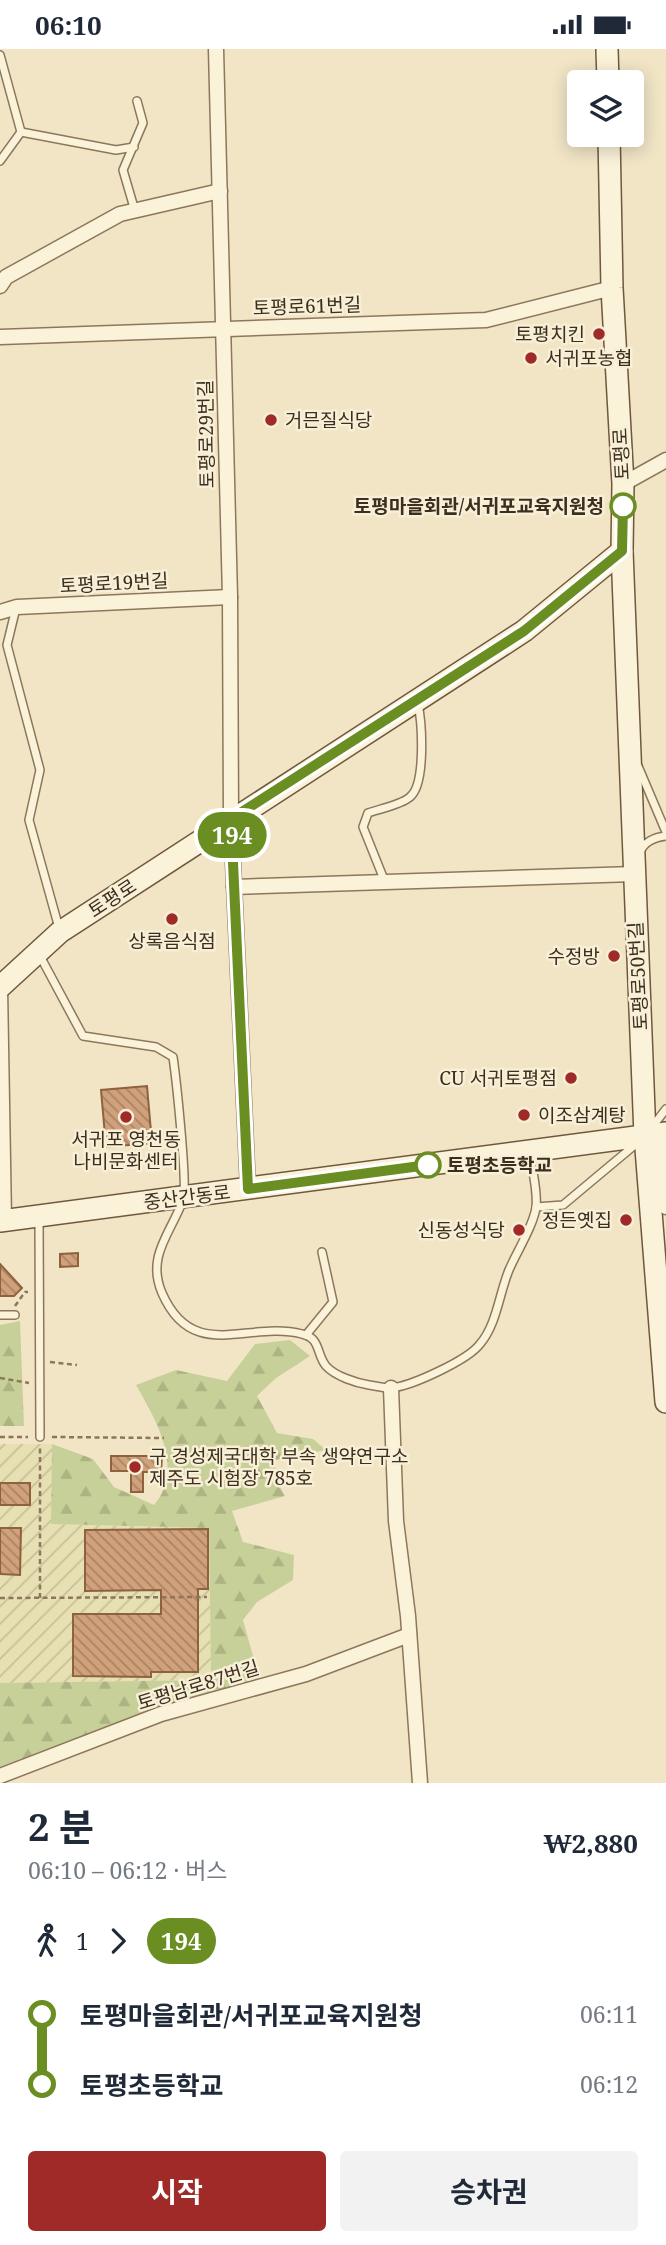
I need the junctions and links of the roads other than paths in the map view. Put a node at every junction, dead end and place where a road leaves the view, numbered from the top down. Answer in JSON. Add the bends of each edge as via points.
{"nodes":[{"id":1,"x":216,"y":49,"type":"edge"},
{"id":2,"x":607,"y":49,"type":"edge"},
{"id":3,"x":0,"y":55,"type":"edge"},
{"id":4,"x":608,"y":70,"type":"edge"},
{"id":5,"x":137,"y":101,"type":"dead end"},
{"id":6,"x":21,"y":132,"type":"junction"},
{"id":7,"x":134,"y":147,"type":"junction"},
{"id":8,"x":609,"y":147,"type":"edge"},
{"id":9,"x":0,"y":161,"type":"edge"},
{"id":10,"x":219,"y":191,"type":"junction"},
{"id":11,"x":135,"y":211,"type":"junction"},
{"id":12,"x":2,"y":279,"type":"edge"},
{"id":13,"x":612,"y":288,"type":"junction"},
{"id":14,"x":223,"y":327,"type":"junction"},
{"id":15,"x":0,"y":337,"type":"edge"},
{"id":16,"x":666,"y":460,"type":"edge"},
{"id":17,"x":623,"y":484,"type":"junction"},
{"id":18,"x":622,"y":551,"type":"junction"},
{"id":19,"x":230,"y":597,"type":"junction"},
{"id":20,"x":17,"y":607,"type":"junction"},
{"id":21,"x":0,"y":612,"type":"edge"},
{"id":22,"x":416,"y":700,"type":"junction"},
{"id":23,"x":629,"y":747,"type":"junction"},
{"id":24,"x":231,"y":819,"type":"junction"},
{"id":25,"x":666,"y":834,"type":"edge"},
{"id":26,"x":634,"y":874,"type":"junction"},
{"id":27,"x":385,"y":882,"type":"junction"},
{"id":28,"x":234,"y":887,"type":"junction"},
{"id":29,"x":60,"y":932,"type":"junction"},
{"id":30,"x":38,"y":952,"type":"junction"},
{"id":31,"x":0,"y":987,"type":"edge"},
{"id":32,"x":666,"y":1109,"type":"edge"},
{"id":33,"x":657,"y":1134,"type":"edge"},
{"id":34,"x":530,"y":1151,"type":"junction"},
{"id":35,"x":248,"y":1189,"type":"junction"},
{"id":36,"x":185,"y":1197,"type":"junction"},
{"id":37,"x":536,"y":1207,"type":"junction"},
{"id":38,"x":666,"y":1207,"type":"edge"},
{"id":39,"x":39,"y":1216,"type":"junction"},
{"id":40,"x":2,"y":1221,"type":"edge"},
{"id":41,"x":322,"y":1252,"type":"dead end"},
{"id":42,"x":0,"y":1315,"type":"edge"},
{"id":43,"x":15,"y":1315,"type":"road end"},
{"id":44,"x":306,"y":1335,"type":"junction"},
{"id":45,"x":391,"y":1388,"type":"junction"},
{"id":46,"x":666,"y":1402,"type":"edge"},
{"id":47,"x":40,"y":1437,"type":"road end"},
{"id":48,"x":409,"y":1635,"type":"junction"},
{"id":49,"x":0,"y":1776,"type":"edge"},
{"id":50,"x":420,"y":1783,"type":"edge"}],
"edges":[{"from":1,"to":10,"type":"street","name":"토평로29번길"},
{"from":2,"to":4,"type":"street"},
{"from":3,"to":6,"type":"lane"},
{"from":5,"to":7,"type":"lane","via":[[143,123]]},
{"from":6,"to":7,"type":"lane","via":[[116,150]]},
{"from":6,"to":9,"type":"lane"},
{"from":7,"to":11,"type":"lane","via":[[123,170]]},
{"from":8,"to":13,"type":"street","name":"토평로"},
{"from":10,"to":11,"type":"street"},
{"from":10,"to":14,"type":"street","name":"토평로29번길"},
{"from":11,"to":12,"type":"street","via":[[120,214]]},
{"from":13,"to":14,"type":"street","name":"토평로61번길","via":[[486,320]]},
{"from":13,"to":17,"type":"street","name":"토평로"},
{"from":14,"to":15,"type":"street","name":"토평로61번길"},
{"from":14,"to":19,"type":"street","name":"토평로29번길"},
{"from":16,"to":17,"type":"street"},
{"from":17,"to":18,"type":"street","name":"토평로"},
{"from":18,"to":22,"type":"street","name":"토평로","via":[[524,631]]},
{"from":18,"to":23,"type":"street","name":"토평로50번길"},
{"from":19,"to":20,"type":"street","name":"토평로19번길"},
{"from":19,"to":24,"type":"street","name":"토평로29번길"},
{"from":20,"to":21,"type":"street","name":"토평로19번길"},
{"from":20,"to":29,"type":"lane","via":[[7,645],[40,770],[29,820]]},
{"from":22,"to":24,"type":"street","name":"토평로"},
{"from":22,"to":27,"type":"lane","via":[[424,729],[416,788],[410,798],[368,813],[363,827]]},
{"from":23,"to":25,"type":"lane"},
{"from":23,"to":26,"type":"street","name":"토평로50번길"},
{"from":24,"to":28,"type":"street"},
{"from":24,"to":29,"type":"street","name":"토평로"},
{"from":25,"to":26,"type":"lane","via":[[642,847]]},
{"from":26,"to":27,"type":"street"},
{"from":26,"to":33,"type":"street","name":"토평로50번길"},
{"from":27,"to":28,"type":"street"},
{"from":28,"to":35,"type":"street"},
{"from":29,"to":30,"type":"street","name":"토평로"},
{"from":30,"to":31,"type":"street","name":"토평로"},
{"from":30,"to":36,"type":"lane","via":[[83,1036],[156,1047],[173,1057]]},
{"from":31,"to":40,"type":"street"},
{"from":32,"to":33,"type":"lane"},
{"from":33,"to":34,"type":"street","name":"중산간동로"},
{"from":33,"to":37,"type":"lane","via":[[563,1205]]},
{"from":33,"to":38,"type":"street"},
{"from":33,"to":46,"type":"street","name":"토평로50번길"},
{"from":34,"to":35,"type":"street","name":"중산간동로"},
{"from":34,"to":37,"type":"lane"},
{"from":35,"to":36,"type":"street","name":"중산간동로"},
{"from":36,"to":39,"type":"street","name":"중산간동로"},
{"from":36,"to":44,"type":"lane","via":[[157,1252],[155,1272],[176,1316],[196,1332],[213,1337],[272,1332]]},
{"from":37,"to":45,"type":"lane","via":[[480,1345],[440,1370]]},
{"from":39,"to":40,"type":"street","name":"중산간동로"},
{"from":39,"to":47,"type":"lane"},
{"from":41,"to":44,"type":"lane","via":[[333,1302]]},
{"from":42,"to":43,"type":"lane"},
{"from":44,"to":45,"type":"lane","via":[[317,1343],[326,1366],[345,1377]]},
{"from":45,"to":48,"type":"street","via":[[396,1521]]},
{"from":48,"to":49,"type":"street","name":"토평남로87번길","via":[[306,1674],[161,1714]]},
{"from":48,"to":50,"type":"street"}]}
